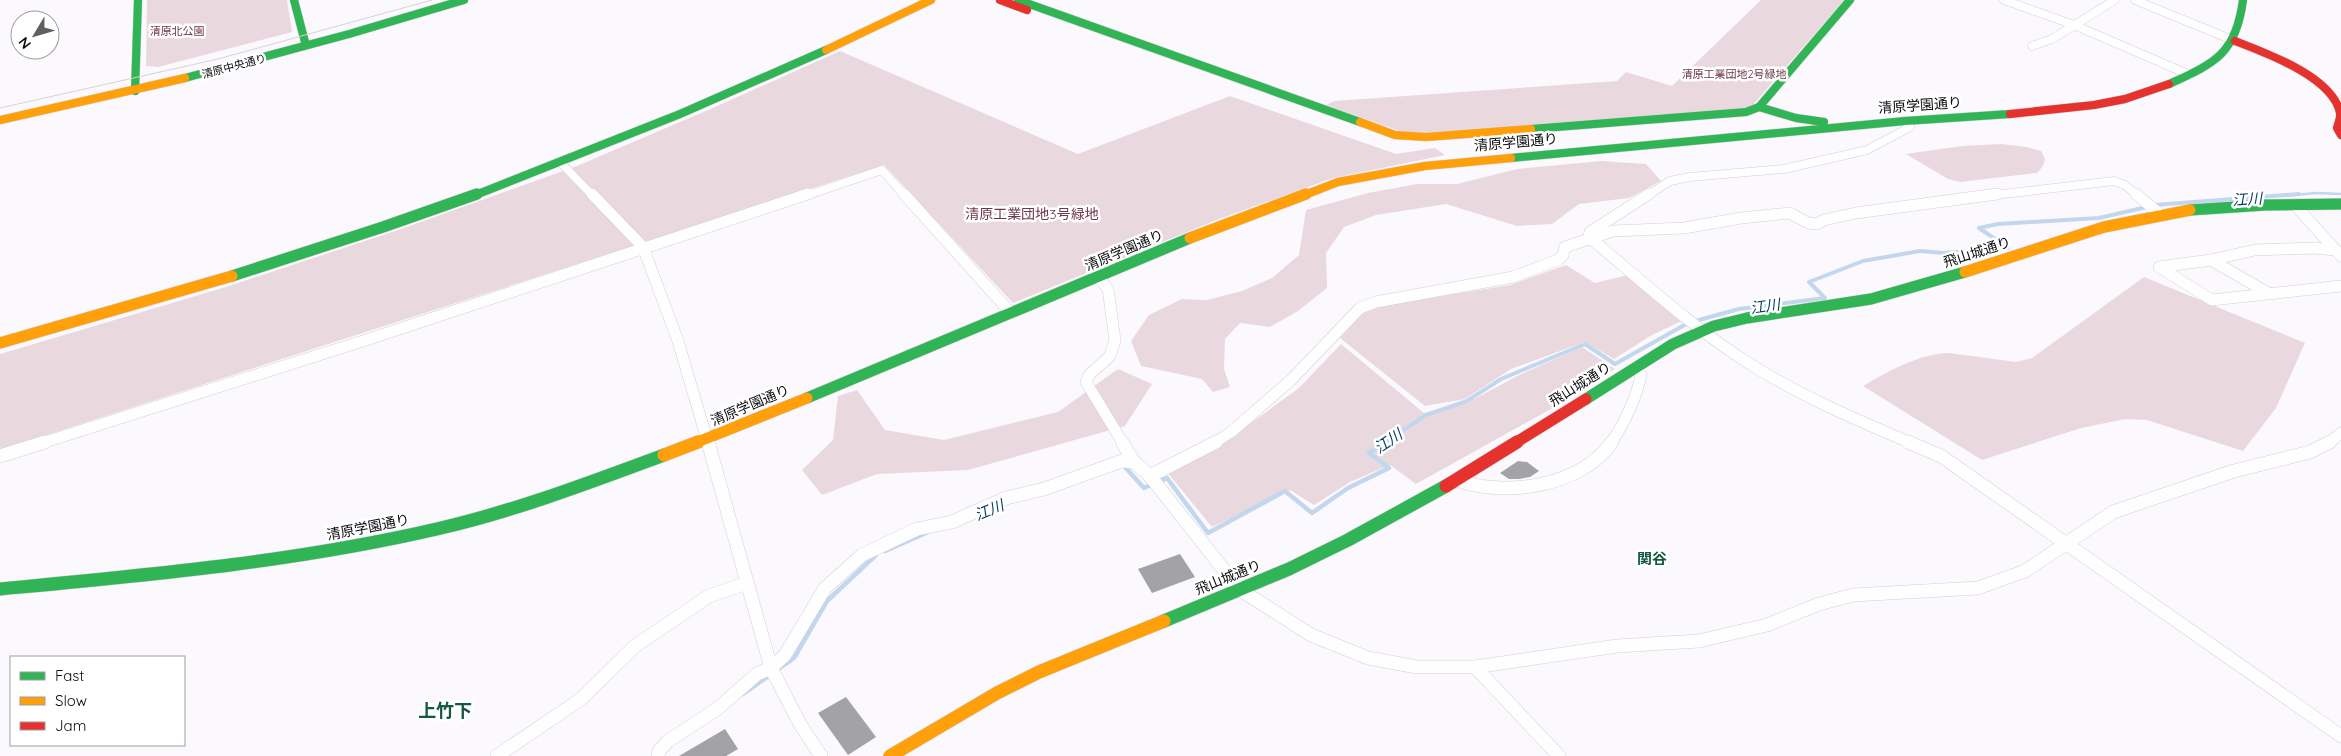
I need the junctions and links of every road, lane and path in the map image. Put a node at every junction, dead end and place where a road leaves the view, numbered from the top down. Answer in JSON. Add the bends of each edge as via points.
{"nodes":[{"id":1,"x":138,"y":0,"type":"edge"},
{"id":2,"x":294,"y":0,"type":"edge"},
{"id":3,"x":448,"y":0,"type":"edge"},
{"id":4,"x":464,"y":0,"type":"edge"},
{"id":5,"x":931,"y":0,"type":"edge"},
{"id":6,"x":1000,"y":0,"type":"edge"},
{"id":7,"x":1018,"y":0,"type":"edge"},
{"id":8,"x":1850,"y":0,"type":"edge"},
{"id":9,"x":2004,"y":0,"type":"edge"},
{"id":10,"x":2115,"y":0,"type":"edge"},
{"id":11,"x":2135,"y":0,"type":"edge"},
{"id":12,"x":2243,"y":0,"type":"edge"},
{"id":13,"x":2074,"y":25,"type":"junction"},
{"id":14,"x":2235,"y":41,"type":"junction"},
{"id":15,"x":305,"y":42,"type":"junction"},
{"id":16,"x":2032,"y":46,"type":"dead end"},
{"id":17,"x":2190,"y":75,"type":"junction"},
{"id":18,"x":135,"y":88,"type":"junction"},
{"id":19,"x":2339,"y":102,"type":"edge"},
{"id":20,"x":1759,"y":107,"type":"junction"},
{"id":21,"x":0,"y":115,"type":"edge"},
{"id":22,"x":0,"y":120,"type":"edge"},
{"id":23,"x":1905,"y":121,"type":"junction"},
{"id":24,"x":1841,"y":127,"type":"junction"},
{"id":25,"x":2341,"y":135,"type":"edge"},
{"id":26,"x":1426,"y":137,"type":"junction"},
{"id":27,"x":561,"y":164,"type":"junction"},
{"id":28,"x":2294,"y":204,"type":"junction"},
{"id":29,"x":2341,"y":204,"type":"edge"},
{"id":30,"x":2161,"y":215,"type":"junction"},
{"id":31,"x":1592,"y":240,"type":"junction"},
{"id":32,"x":643,"y":247,"type":"junction"},
{"id":33,"x":2338,"y":253,"type":"edge"},
{"id":34,"x":2212,"y":260,"type":"junction"},
{"id":35,"x":1098,"y":277,"type":"junction"},
{"id":36,"x":2341,"y":286,"type":"edge"},
{"id":37,"x":2270,"y":294,"type":"junction"},
{"id":38,"x":1011,"y":312,"type":"junction"},
{"id":39,"x":1701,"y":330,"type":"junction"},
{"id":40,"x":0,"y":343,"type":"edge"},
{"id":41,"x":1636,"y":367,"type":"junction"},
{"id":42,"x":2341,"y":433,"type":"edge"},
{"id":43,"x":708,"y":438,"type":"junction"},
{"id":44,"x":0,"y":456,"type":"edge"},
{"id":45,"x":1134,"y":462,"type":"junction"},
{"id":46,"x":1150,"y":476,"type":"junction"},
{"id":47,"x":1457,"y":480,"type":"junction"},
{"id":48,"x":2066,"y":542,"type":"junction"},
{"id":49,"x":747,"y":583,"type":"junction"},
{"id":50,"x":0,"y":589,"type":"edge"},
{"id":51,"x":1239,"y":589,"type":"junction"},
{"id":52,"x":1475,"y":667,"type":"junction"},
{"id":53,"x":771,"y":668,"type":"junction"},
{"id":54,"x":2341,"y":736,"type":"edge"},
{"id":55,"x":497,"y":756,"type":"edge"},
{"id":56,"x":658,"y":756,"type":"edge"},
{"id":57,"x":821,"y":756,"type":"edge"},
{"id":58,"x":890,"y":756,"type":"edge"},
{"id":59,"x":1559,"y":756,"type":"edge"}],
"edges":[{"from":1,"to":18,"type":"main road"},
{"from":2,"to":15,"type":"main road"},
{"from":3,"to":15,"type":"main road","name":"清原中央通り"},
{"from":4,"to":18,"type":"main road","name":"清原中央通り","via":[[301,48]]},
{"from":5,"to":27,"type":"main road","via":[[708,103]]},
{"from":6,"to":26,"type":"main road","via":[[1374,137],[1402,141]]},
{"from":7,"to":26,"type":"main road","via":[[1395,135]]},
{"from":8,"to":20,"type":"main road"},
{"from":9,"to":13,"type":"street"},
{"from":10,"to":13,"type":"street"},
{"from":11,"to":14,"type":"street"},
{"from":12,"to":14,"type":"main road","name":"清原学園通り","via":[[2242,20]]},
{"from":13,"to":16,"type":"street","via":[[2052,39]]},
{"from":13,"to":17,"type":"street"},
{"from":14,"to":17,"type":"main road","name":"清原学園通り","via":[[2218,59]]},
{"from":14,"to":19,"type":"main road","via":[[2263,51],[2304,74]]},
{"from":15,"to":18,"type":"main road","name":"清原中央通り"},
{"from":17,"to":23,"type":"main road","name":"清原学園通り","via":[[2149,92],[2094,105],[2042,112]]},
{"from":18,"to":21,"type":"main road","name":"清原中央通り"},
{"from":18,"to":22,"type":"main road","name":"清原中央通り"},
{"from":19,"to":25,"type":"main road","via":[[2337,128]]},
{"from":20,"to":24,"type":"main road"},
{"from":20,"to":26,"type":"main road","via":[[1746,112]]},
{"from":23,"to":24,"type":"main road","name":"清原学園通り"},
{"from":23,"to":31,"type":"street","via":[[1910,127],[1867,150],[1784,169],[1670,181],[1590,232]]},
{"from":24,"to":35,"type":"main road","name":"清原学園通り","via":[[1425,166],[1338,182],[1212,229]]},
{"from":27,"to":32,"type":"street"},
{"from":27,"to":40,"type":"main road","via":[[260,267]]},
{"from":28,"to":29,"type":"main road","name":"飛山城通り"},
{"from":28,"to":30,"type":"main road","name":"飛山城通り"},
{"from":28,"to":33,"type":"street"},
{"from":30,"to":31,"type":"street","via":[[2125,184],[2114,181],[1938,200],[1856,213],[1817,224],[1790,213],[1771,214],[1684,228],[1613,231]]},
{"from":30,"to":39,"type":"main road","name":"飛山城通り","via":[[2094,230],[1894,294],[1760,315]]},
{"from":31,"to":39,"type":"street"},
{"from":31,"to":46,"type":"street","via":[[1565,247],[1558,260],[1513,276],[1376,302],[1360,308],[1291,380],[1231,432]]},
{"from":32,"to":38,"type":"street","via":[[882,170]]},
{"from":32,"to":43,"type":"street","via":[[678,341]]},
{"from":32,"to":44,"type":"street","via":[[348,346]]},
{"from":33,"to":34,"type":"street","via":[[2312,248],[2255,250]]},
{"from":34,"to":37,"type":"street"},
{"from":34,"to":37,"type":"street","via":[[2160,267],[2212,300]]},
{"from":35,"to":38,"type":"main road","name":"清原学園通り"},
{"from":35,"to":45,"type":"street","via":[[1108,289],[1115,340],[1110,356],[1086,382]]},
{"from":36,"to":37,"type":"street"},
{"from":38,"to":43,"type":"main road","name":"清原学園通り"},
{"from":39,"to":41,"type":"main road","name":"飛山城通り"},
{"from":39,"to":48,"type":"street","via":[[1816,402],[1941,456]]},
{"from":41,"to":47,"type":"main road","name":"飛山城通り"},
{"from":41,"to":47,"type":"street","via":[[1641,375],[1640,387],[1615,438],[1600,457],[1585,468],[1544,482],[1510,488],[1480,488]]},
{"from":42,"to":48,"type":"street","via":[[2310,452],[2234,471],[2113,512]]},
{"from":43,"to":49,"type":"street"},
{"from":43,"to":50,"type":"main road","name":"清原学園通り","via":[[527,504],[442,528],[220,568]]},
{"from":45,"to":46,"type":"street"},
{"from":45,"to":53,"type":"street","via":[[1122,461],[1044,489],[1006,498],[952,522],[917,528],[862,555],[825,588],[785,655]]},
{"from":46,"to":51,"type":"street"},
{"from":47,"to":51,"type":"main road","name":"飛山城通り","via":[[1348,540]]},
{"from":48,"to":52,"type":"street","via":[[2025,571],[1978,588],[1853,595],[1819,604],[1766,625],[1699,641],[1617,646]]},
{"from":48,"to":54,"type":"street"},
{"from":49,"to":53,"type":"street"},
{"from":49,"to":55,"type":"street","via":[[708,596],[635,646],[581,699]]},
{"from":51,"to":52,"type":"street","via":[[1310,635],[1368,658],[1417,667]]},
{"from":51,"to":58,"type":"main road","name":"飛山城通り","via":[[1039,672]]},
{"from":52,"to":59,"type":"street"},
{"from":53,"to":56,"type":"street","via":[[757,674],[717,709],[668,741]]},
{"from":53,"to":57,"type":"street"}]}
